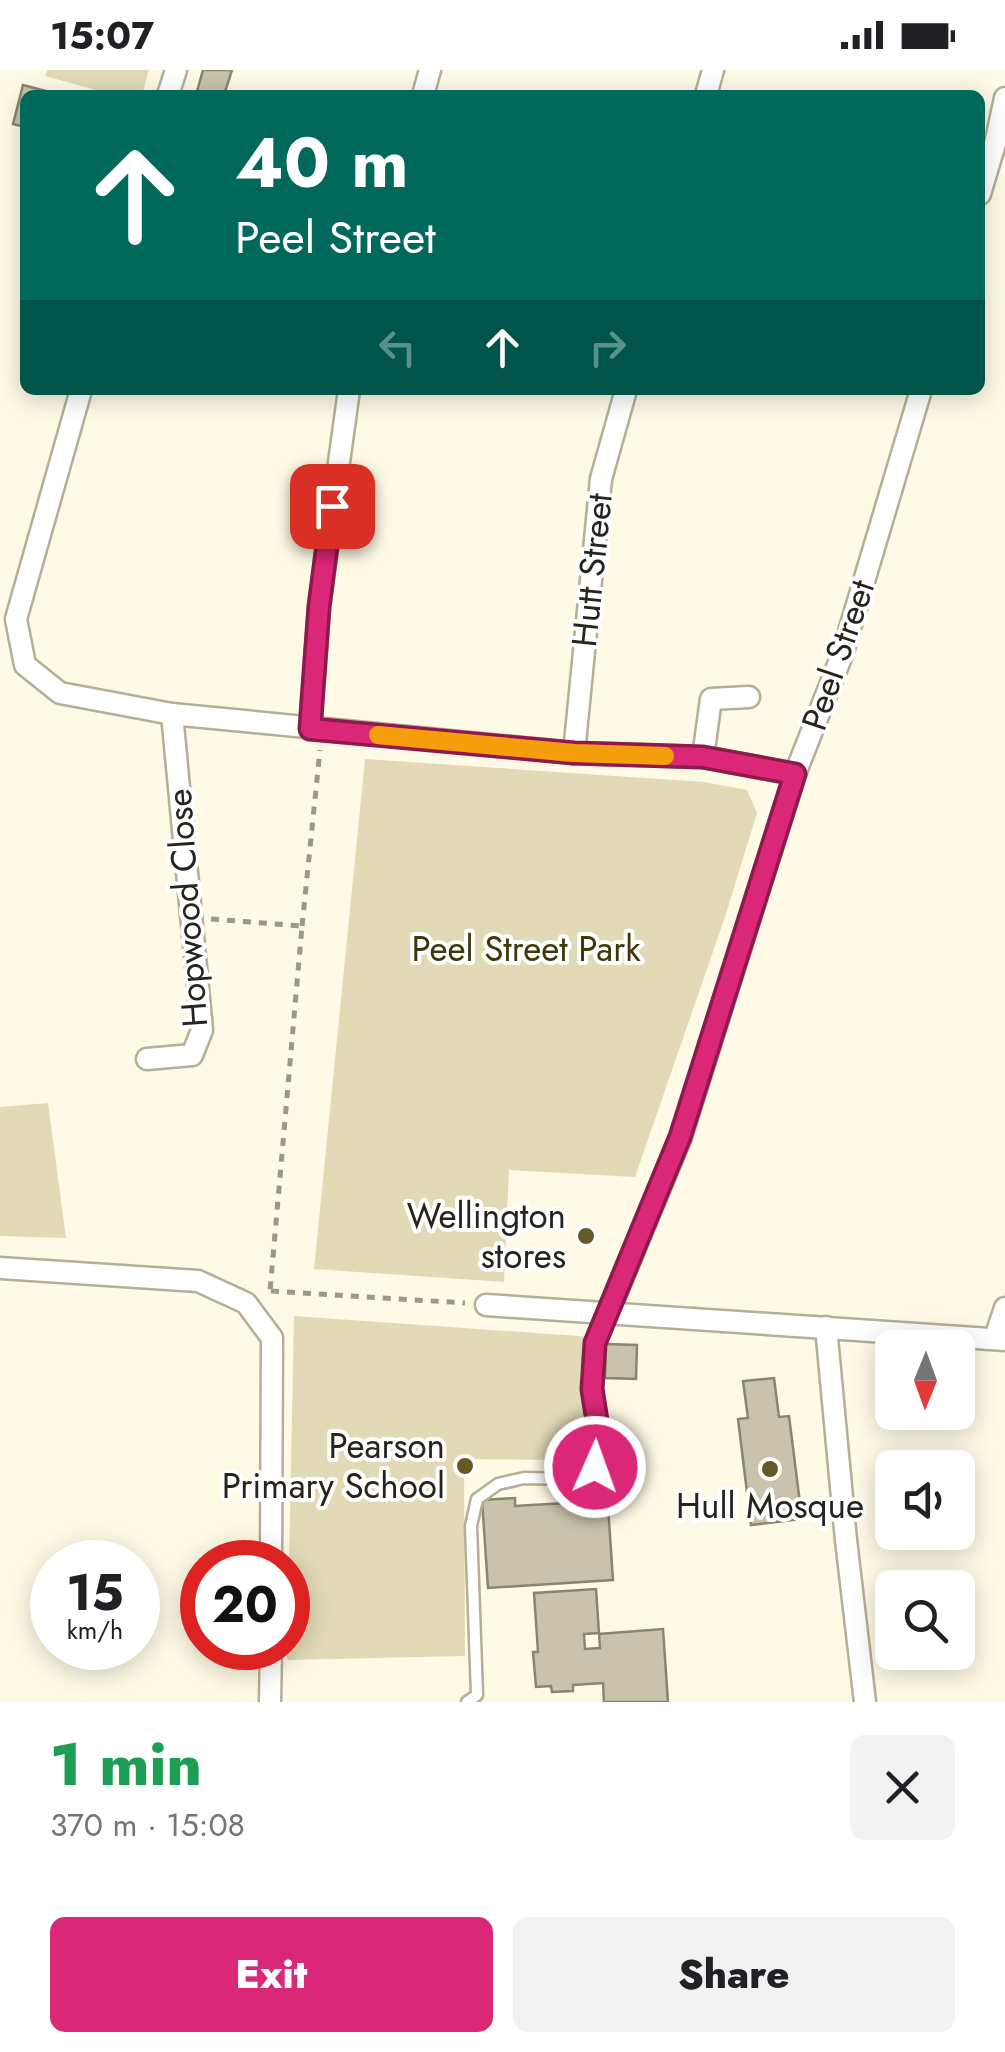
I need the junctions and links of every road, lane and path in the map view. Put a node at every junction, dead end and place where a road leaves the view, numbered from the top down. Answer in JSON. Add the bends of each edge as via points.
{"nodes":[{"id":1,"x":1005,"y":98,"type":"edge"},
{"id":2,"x":985,"y":177,"type":"edge"},
{"id":3,"x":80,"y":395,"type":"edge"},
{"id":4,"x":348,"y":395,"type":"edge"},
{"id":5,"x":625,"y":395,"type":"edge"},
{"id":6,"x":920,"y":395,"type":"edge"},
{"id":7,"x":749,"y":698,"type":"dead end"},
{"id":8,"x":172,"y":714,"type":"junction"},
{"id":9,"x":316,"y":730,"type":"junction"},
{"id":10,"x":574,"y":753,"type":"junction"},
{"id":11,"x":703,"y":757,"type":"junction"},
{"id":12,"x":795,"y":774,"type":"junction"},
{"id":13,"x":192,"y":918,"type":"junction"},
{"id":14,"x":302,"y":926,"type":"junction"},
{"id":15,"x":147,"y":1059,"type":"dead end"},
{"id":16,"x":0,"y":1268,"type":"edge"},
{"id":17,"x":270,"y":1291,"type":"junction"},
{"id":18,"x":246,"y":1303,"type":"junction"},
{"id":19,"x":486,"y":1304,"type":"joint"},
{"id":20,"x":1005,"y":1308,"type":"edge"},
{"id":21,"x":608,"y":1313,"type":"junction"},
{"id":22,"x":826,"y":1327,"type":"junction"},
{"id":23,"x":1000,"y":1339,"type":"edge"},
{"id":24,"x":271,"y":1540,"type":"edge"},
{"id":25,"x":270,"y":1670,"type":"edge"},
{"id":26,"x":270,"y":1702,"type":"edge"},
{"id":27,"x":467,"y":1702,"type":"edge"},
{"id":28,"x":865,"y":1702,"type":"edge"}],
"edges":[{"from":1,"to":2,"type":"street"},
{"from":3,"to":8,"type":"street","via":[[16,619],[24,665],[60,693]]},
{"from":4,"to":9,"type":"street","via":[[319,607]]},
{"from":5,"to":10,"type":"street","name":"Hutt Street","via":[[601,479]]},
{"from":6,"to":12,"type":"street","name":"Peel Street","via":[[842,655]]},
{"from":7,"to":11,"type":"street","via":[[711,699]]},
{"from":8,"to":9,"type":"street"},
{"from":8,"to":13,"type":"street","name":"Hopwood Close"},
{"from":9,"to":10,"type":"street"},
{"from":9,"to":14,"type":"path"},
{"from":10,"to":11,"type":"street"},
{"from":11,"to":12,"type":"street"},
{"from":12,"to":21,"type":"street","name":"Peel Street","via":[[680,1137]]},
{"from":13,"to":14,"type":"path"},
{"from":13,"to":15,"type":"street","name":"Hopwood Close","via":[[202,1030],[192,1055]]},
{"from":14,"to":17,"type":"path"},
{"from":16,"to":18,"type":"street","via":[[198,1281]]},
{"from":17,"to":18,"type":"path"},
{"from":17,"to":19,"type":"path"},
{"from":18,"to":24,"type":"street","via":[[272,1338]]},
{"from":19,"to":21,"type":"street"},
{"from":20,"to":23,"type":"street"},
{"from":21,"to":22,"type":"street"},
{"from":21,"to":27,"type":"lane","via":[[595,1343],[595,1467],[576,1478],[498,1484],[476,1499],[471,1526],[477,1696]]},
{"from":22,"to":23,"type":"street"},
{"from":22,"to":28,"type":"street"},
{"from":25,"to":26,"type":"street"}]}
